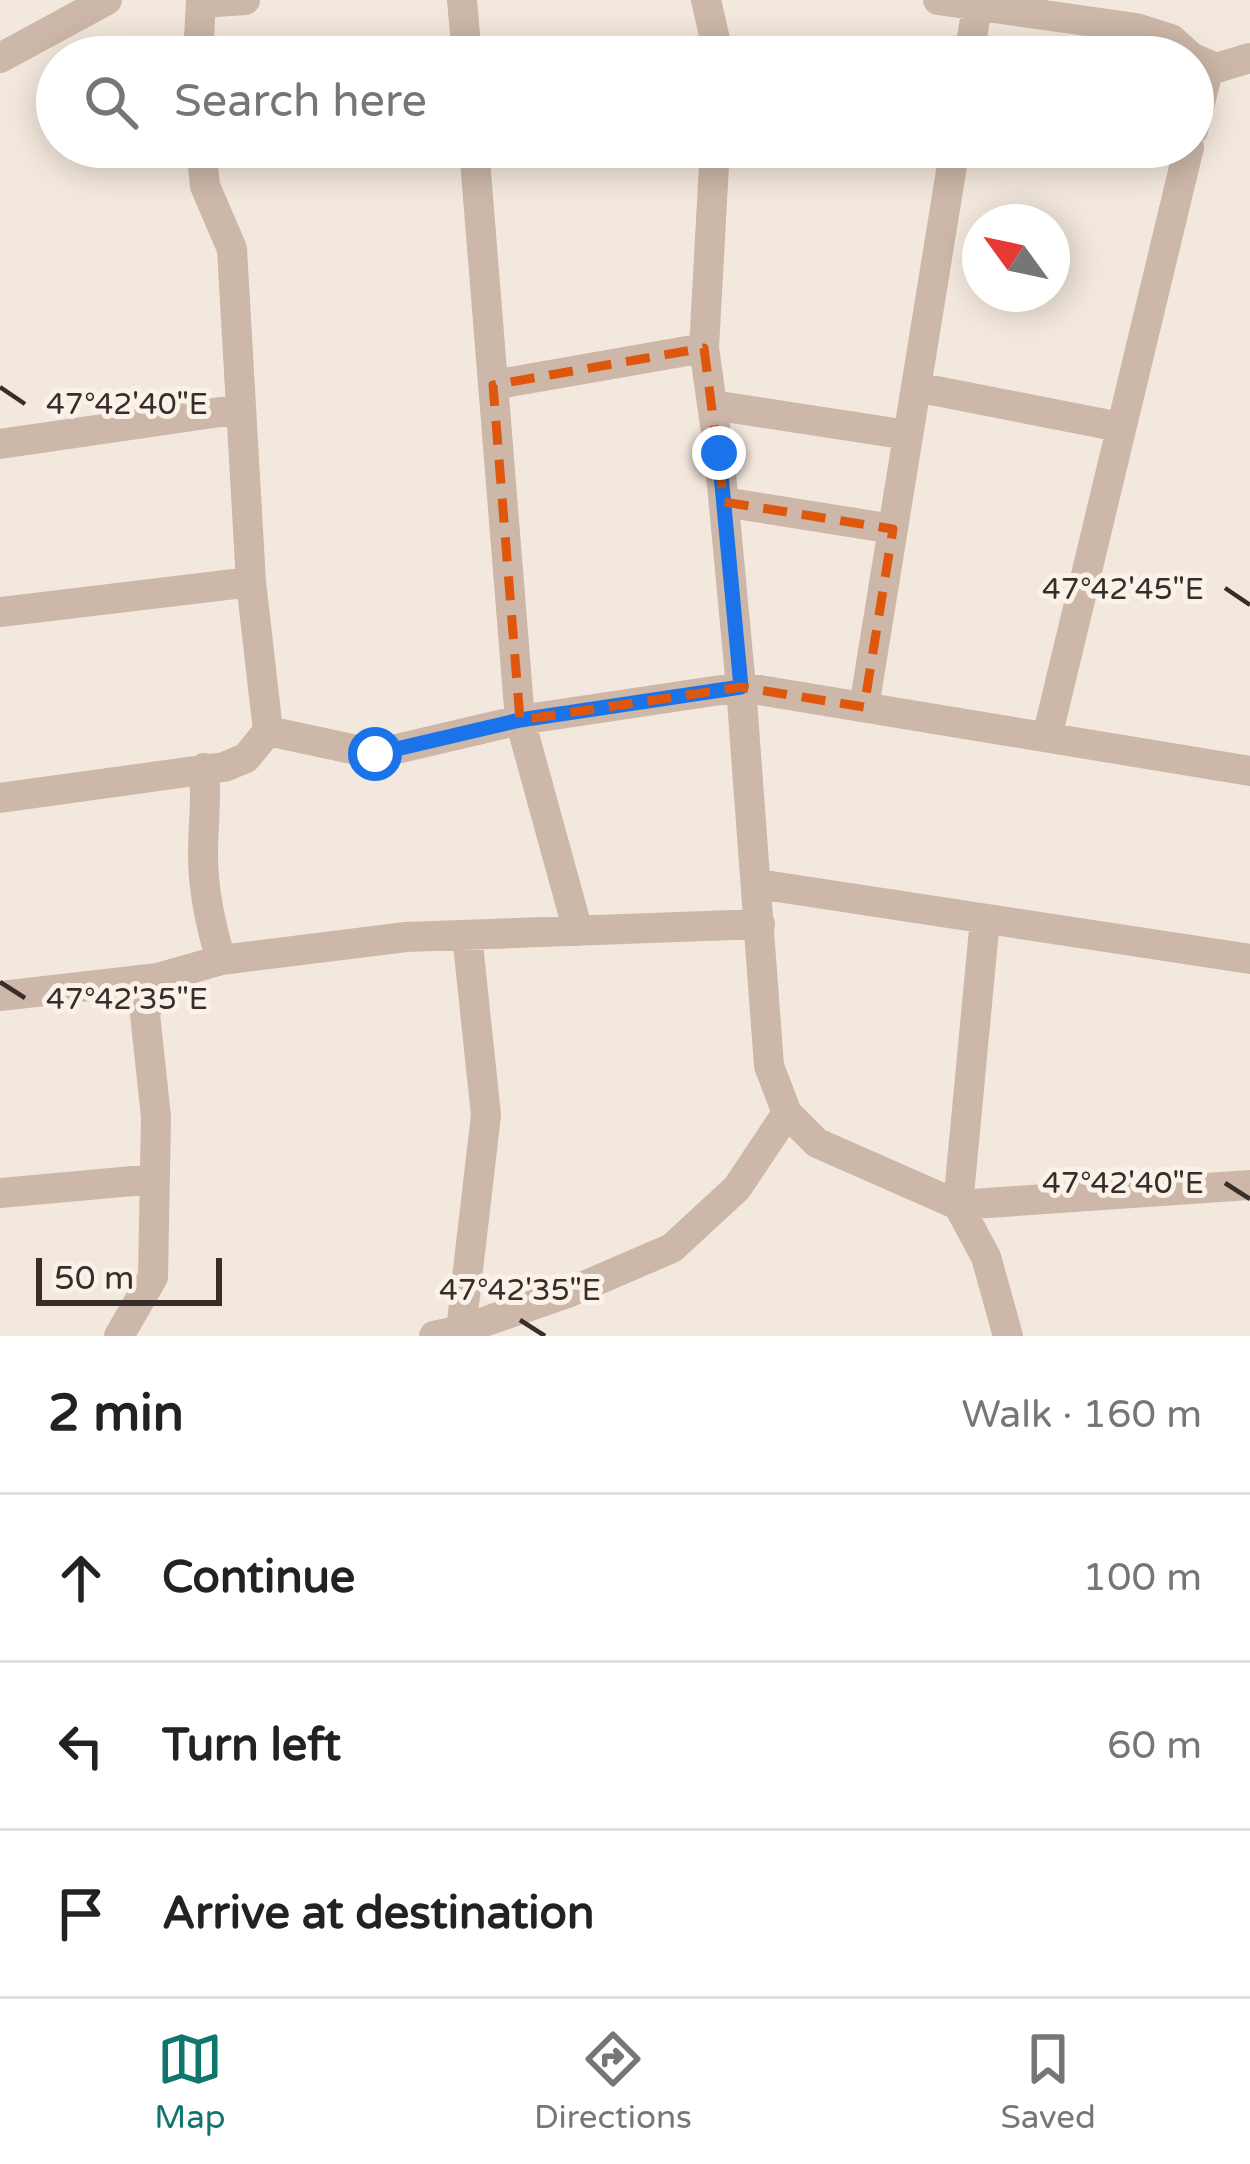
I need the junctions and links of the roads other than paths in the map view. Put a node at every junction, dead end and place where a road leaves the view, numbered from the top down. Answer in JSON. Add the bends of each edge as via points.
{"nodes":[{"id":1,"x":107,"y":0,"type":"edge"},
{"id":2,"x":245,"y":0,"type":"edge"},
{"id":3,"x":462,"y":0,"type":"edge"},
{"id":4,"x":706,"y":0,"type":"edge"},
{"id":5,"x":942,"y":1,"type":"edge"},
{"id":6,"x":201,"y":2,"type":"edge"},
{"id":7,"x":977,"y":6,"type":"junction"},
{"id":8,"x":41,"y":36,"type":"edge"},
{"id":9,"x":199,"y":36,"type":"edge"},
{"id":10,"x":465,"y":36,"type":"edge"},
{"id":11,"x":714,"y":36,"type":"edge"},
{"id":12,"x":972,"y":36,"type":"edge"},
{"id":13,"x":1161,"y":36,"type":"edge"},
{"id":14,"x":36,"y":38,"type":"edge"},
{"id":15,"x":0,"y":58,"type":"edge"},
{"id":16,"x":1250,"y":58,"type":"edge"},
{"id":17,"x":1214,"y":60,"type":"edge"},
{"id":18,"x":203,"y":168,"type":"edge"},
{"id":19,"x":476,"y":168,"type":"edge"},
{"id":20,"x":714,"y":168,"type":"edge"},
{"id":21,"x":952,"y":168,"type":"edge"},
{"id":22,"x":1184,"y":168,"type":"edge"},
{"id":23,"x":704,"y":348,"type":"junction"},
{"id":24,"x":493,"y":385,"type":"junction"},
{"id":25,"x":916,"y":387,"type":"junction"},
{"id":26,"x":712,"y":405,"type":"junction"},
{"id":27,"x":241,"y":410,"type":"junction"},
{"id":28,"x":1120,"y":427,"type":"junction"},
{"id":29,"x":908,"y":435,"type":"junction"},
{"id":30,"x":0,"y":444,"type":"edge"},
{"id":31,"x":724,"y":502,"type":"junction"},
{"id":32,"x":893,"y":530,"type":"junction"},
{"id":33,"x":251,"y":582,"type":"junction"},
{"id":34,"x":0,"y":611,"type":"edge"},
{"id":35,"x":741,"y":687,"type":"junction"},
{"id":36,"x":864,"y":707,"type":"junction"},
{"id":37,"x":520,"y":720,"type":"junction"},
{"id":38,"x":268,"y":731,"type":"junction"},
{"id":39,"x":1047,"y":737,"type":"junction"},
{"id":40,"x":204,"y":767,"type":"junction"},
{"id":41,"x":1250,"y":771,"type":"edge"},
{"id":42,"x":0,"y":798,"type":"edge"},
{"id":43,"x":758,"y":884,"type":"junction"},
{"id":44,"x":985,"y":919,"type":"junction"},
{"id":45,"x":760,"y":924,"type":"junction"},
{"id":46,"x":578,"y":931,"type":"junction"},
{"id":47,"x":466,"y":935,"type":"junction"},
{"id":48,"x":1250,"y":959,"type":"edge"},
{"id":49,"x":221,"y":960,"type":"junction"},
{"id":50,"x":158,"y":978,"type":"junction"},
{"id":51,"x":0,"y":996,"type":"edge"},
{"id":52,"x":787,"y":1113,"type":"junction"},
{"id":53,"x":155,"y":1179,"type":"junction"},
{"id":54,"x":1250,"y":1185,"type":"edge"},
{"id":55,"x":0,"y":1193,"type":"edge"},
{"id":56,"x":958,"y":1205,"type":"junction"},
{"id":57,"x":447,"y":1333,"type":"edge"},
{"id":58,"x":119,"y":1336,"type":"edge"},
{"id":59,"x":1007,"y":1336,"type":"edge"}],
"edges":[{"from":1,"to":8,"type":"street"},
{"from":2,"to":6,"type":"street"},
{"from":3,"to":10,"type":"street"},
{"from":4,"to":11,"type":"street"},
{"from":5,"to":7,"type":"street"},
{"from":6,"to":9,"type":"street"},
{"from":7,"to":12,"type":"street"},
{"from":7,"to":13,"type":"street"},
{"from":14,"to":15,"type":"street"},
{"from":16,"to":17,"type":"street"},
{"from":18,"to":27,"type":"street","via":[[232,249]]},
{"from":19,"to":24,"type":"street"},
{"from":20,"to":23,"type":"street"},
{"from":21,"to":25,"type":"street"},
{"from":22,"to":28,"type":"street"},
{"from":23,"to":24,"type":"street"},
{"from":23,"to":26,"type":"street"},
{"from":24,"to":37,"type":"street"},
{"from":25,"to":28,"type":"street"},
{"from":25,"to":29,"type":"street"},
{"from":26,"to":29,"type":"street"},
{"from":26,"to":31,"type":"street"},
{"from":27,"to":30,"type":"street"},
{"from":27,"to":33,"type":"street"},
{"from":28,"to":39,"type":"street"},
{"from":29,"to":32,"type":"street"},
{"from":31,"to":32,"type":"street"},
{"from":31,"to":35,"type":"street"},
{"from":32,"to":36,"type":"street"},
{"from":33,"to":34,"type":"street"},
{"from":33,"to":38,"type":"street"},
{"from":35,"to":36,"type":"street"},
{"from":35,"to":37,"type":"street"},
{"from":35,"to":43,"type":"street"},
{"from":36,"to":39,"type":"street"},
{"from":37,"to":38,"type":"street","via":[[375,754]]},
{"from":37,"to":46,"type":"street"},
{"from":38,"to":40,"type":"street","via":[[246,758]]},
{"from":39,"to":41,"type":"street"},
{"from":40,"to":42,"type":"street"},
{"from":40,"to":49,"type":"street","via":[[202,858]]},
{"from":43,"to":44,"type":"street"},
{"from":43,"to":45,"type":"street"},
{"from":44,"to":48,"type":"street"},
{"from":44,"to":56,"type":"street"},
{"from":45,"to":46,"type":"street"},
{"from":45,"to":52,"type":"street","via":[[769,1066]]},
{"from":46,"to":47,"type":"street"},
{"from":47,"to":49,"type":"street"},
{"from":47,"to":57,"type":"street","via":[[486,1115]]},
{"from":49,"to":50,"type":"street"},
{"from":50,"to":51,"type":"street"},
{"from":50,"to":53,"type":"street","via":[[145,1014]]},
{"from":52,"to":56,"type":"street","via":[[818,1143]]},
{"from":52,"to":57,"type":"street","via":[[737,1188],[672,1248]]},
{"from":53,"to":55,"type":"street"},
{"from":53,"to":58,"type":"street","via":[[153,1277]]},
{"from":54,"to":56,"type":"street"},
{"from":56,"to":59,"type":"street","via":[[986,1257]]}]}
